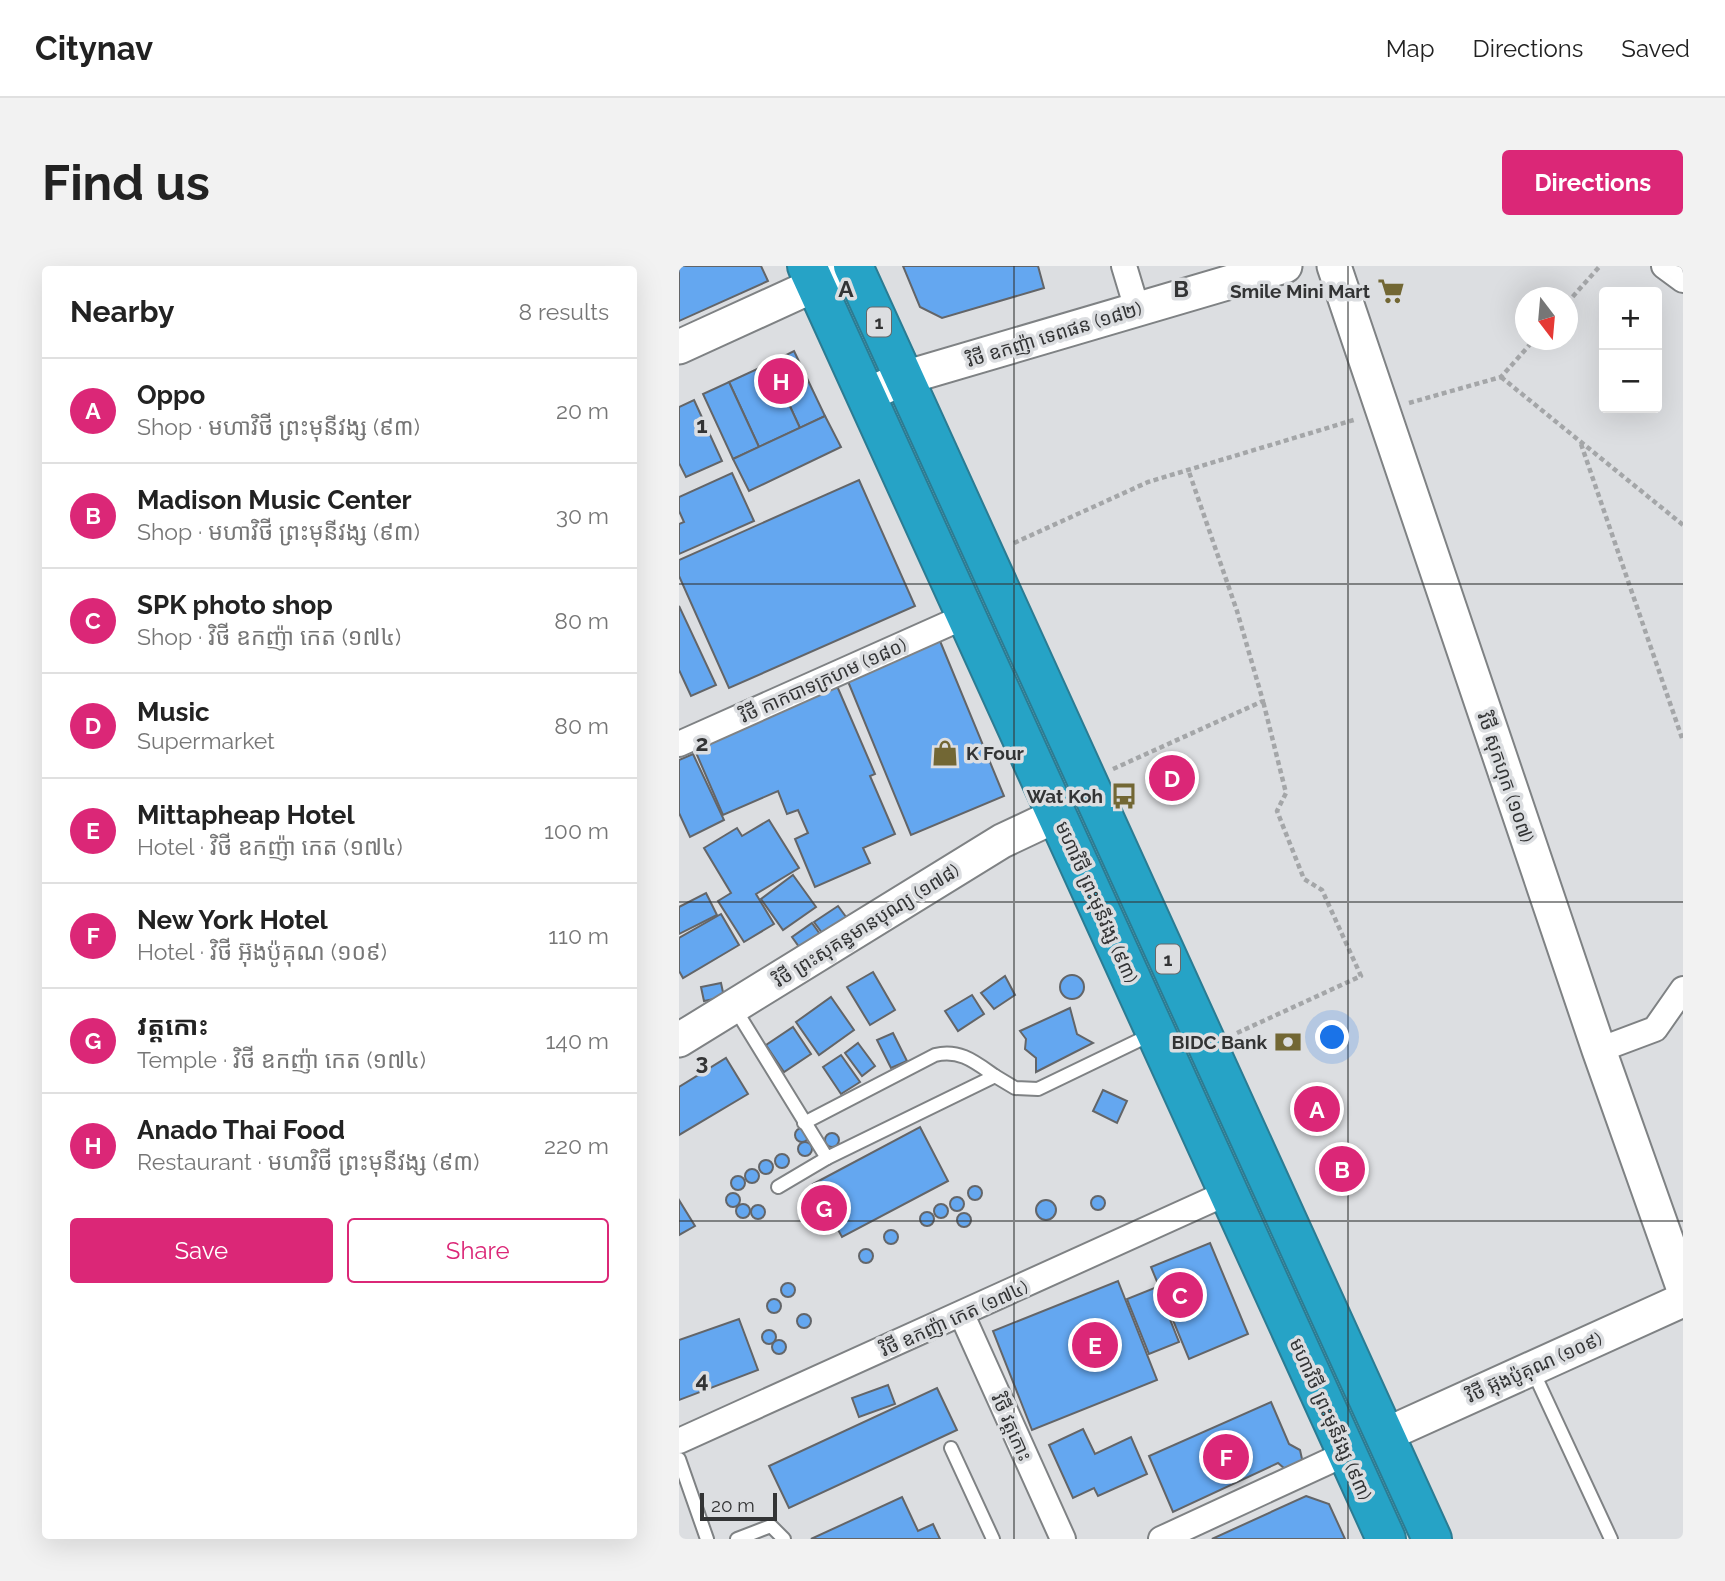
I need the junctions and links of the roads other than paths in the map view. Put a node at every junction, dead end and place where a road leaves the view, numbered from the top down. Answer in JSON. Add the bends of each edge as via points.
{"nodes":[{"id":1,"x":853,"y":266,"type":"edge"},
{"id":2,"x":1123,"y":266,"type":"edge"},
{"id":3,"x":1285,"y":266,"type":"edge"},
{"id":4,"x":1334,"y":266,"type":"edge"},
{"id":5,"x":1664,"y":266,"type":"edge"},
{"id":6,"x":811,"y":275,"type":"edge"},
{"id":7,"x":1683,"y":280,"type":"edge"},
{"id":8,"x":1137,"y":309,"type":"junction"},
{"id":9,"x":679,"y":347,"type":"edge"},
{"id":10,"x":904,"y":378,"type":"junction"},
{"id":11,"x":866,"y":396,"type":"junction"},
{"id":12,"x":966,"y":616,"type":"junction"},
{"id":13,"x":679,"y":744,"type":"edge"},
{"id":14,"x":1057,"y":815,"type":"junction"},
{"id":15,"x":1683,"y":989,"type":"edge"},
{"id":16,"x":734,"y":1007,"type":"junction"},
{"id":17,"x":1156,"y":1032,"type":"junction"},
{"id":18,"x":679,"y":1040,"type":"edge"},
{"id":19,"x":1599,"y":1050,"type":"junction"},
{"id":20,"x":995,"y":1076,"type":"junction"},
{"id":21,"x":804,"y":1123,"type":"junction"},
{"id":22,"x":827,"y":1158,"type":"junction"},
{"id":23,"x":778,"y":1187,"type":"dead end"},
{"id":24,"x":1229,"y":1192,"type":"junction"},
{"id":25,"x":1680,"y":1264,"type":"edge"},
{"id":26,"x":1683,"y":1300,"type":"edge"},
{"id":27,"x":962,"y":1315,"type":"junction"},
{"id":28,"x":1532,"y":1368,"type":"junction"},
{"id":29,"x":1385,"y":1435,"type":"junction"},
{"id":30,"x":679,"y":1441,"type":"edge"},
{"id":31,"x":951,"y":1448,"type":"dead end"},
{"id":32,"x":1347,"y":1453,"type":"junction"},
{"id":33,"x":679,"y":1459,"type":"edge"},
{"id":34,"x":707,"y":1539,"type":"edge"},
{"id":35,"x":737,"y":1539,"type":"edge"},
{"id":36,"x":784,"y":1539,"type":"edge"},
{"id":37,"x":993,"y":1539,"type":"edge"},
{"id":38,"x":1063,"y":1539,"type":"edge"},
{"id":39,"x":1161,"y":1539,"type":"edge"},
{"id":40,"x":1386,"y":1539,"type":"edge"},
{"id":41,"x":1432,"y":1539,"type":"edge"},
{"id":42,"x":1611,"y":1539,"type":"edge"}],
"edges":[{"from":1,"to":6,"type":"street"},
{"from":1,"to":10,"type":"highway","number":"1"},
{"from":2,"to":8,"type":"street"},
{"from":3,"to":8,"type":"street","name":"វិថី ឧកញ៉ា ទេពផន (១៨២)"},
{"from":4,"to":19,"type":"street","name":"វិថី សុកហុក (១០៧)"},
{"from":5,"to":7,"type":"street"},
{"from":6,"to":9,"type":"street"},
{"from":6,"to":11,"type":"highway","name":"មហាវិថី ព្រះមុនីវង្ស (៩៣)","number":"1"},
{"from":8,"to":10,"type":"street","name":"វិថី ឧកញ៉ា ទេពផន (១៨២)"},
{"from":10,"to":11,"type":"street","name":"វិថី ឧកញ៉ា ទេពផន (១៨២)"},
{"from":10,"to":29,"type":"highway","number":"1"},
{"from":11,"to":12,"type":"highway","name":"មហាវិថី ព្រះមុនីវង្ស (៩៣)","number":"1"},
{"from":12,"to":13,"type":"street","name":"វិថី កាកបាទក្រហម (១៨០)"},
{"from":12,"to":14,"type":"highway","name":"មហាវិថី ព្រះមុនីវង្ស (៩៣)","number":"1"},
{"from":14,"to":16,"type":"street","name":"វិថី ព្រះសុគន្ធមានបុណ្យ (១៧៨)","via":[[1002,841]]},
{"from":14,"to":17,"type":"highway","name":"មហាវិថី ព្រះមុនីវង្ស (៩៣)","number":"1"},
{"from":15,"to":19,"type":"street","via":[[1655,1029]]},
{"from":16,"to":18,"type":"street","name":"វិថី ព្រះសុគន្ធមានបុណ្យ (១៧៨)"},
{"from":16,"to":21,"type":"lane"},
{"from":17,"to":20,"type":"lane","via":[[1038,1089],[1015,1088]]},
{"from":17,"to":24,"type":"highway","name":"មហាវិថី ព្រះមុនីវង្ស (៩៣)","number":"1"},
{"from":19,"to":25,"type":"street","name":"វិថី សុកហុក (១០៧)"},
{"from":20,"to":21,"type":"lane","via":[[950,1051]]},
{"from":20,"to":22,"type":"lane"},
{"from":21,"to":22,"type":"lane"},
{"from":22,"to":23,"type":"lane"},
{"from":24,"to":27,"type":"street","name":"វិថី ឧកញ៉ា កេត (១៧៤)"},
{"from":24,"to":32,"type":"highway","name":"មហាវិថី ព្រះមុនីវង្ស (៩៣)","number":"1"},
{"from":26,"to":28,"type":"street","name":"វិថី អ៊ុងប៉ូគុណ (១០៩)"},
{"from":27,"to":30,"type":"street","name":"វិថី ឧកញ៉ា កេត (១៧៤)"},
{"from":27,"to":38,"type":"street","name":"វិថី វត្តកោះ"},
{"from":28,"to":29,"type":"street","name":"វិថី អ៊ុងប៉ូគុណ (១០៩)"},
{"from":28,"to":42,"type":"lane"},
{"from":29,"to":41,"type":"highway","number":"1"},
{"from":31,"to":37,"type":"lane"},
{"from":32,"to":39,"type":"street"},
{"from":32,"to":40,"type":"highway","name":"មហាវិថី ព្រះមុនីវង្ស (៩៣)","number":"1"},
{"from":33,"to":34,"type":"lane"},
{"from":35,"to":36,"type":"lane","via":[[771,1526]]}]}
